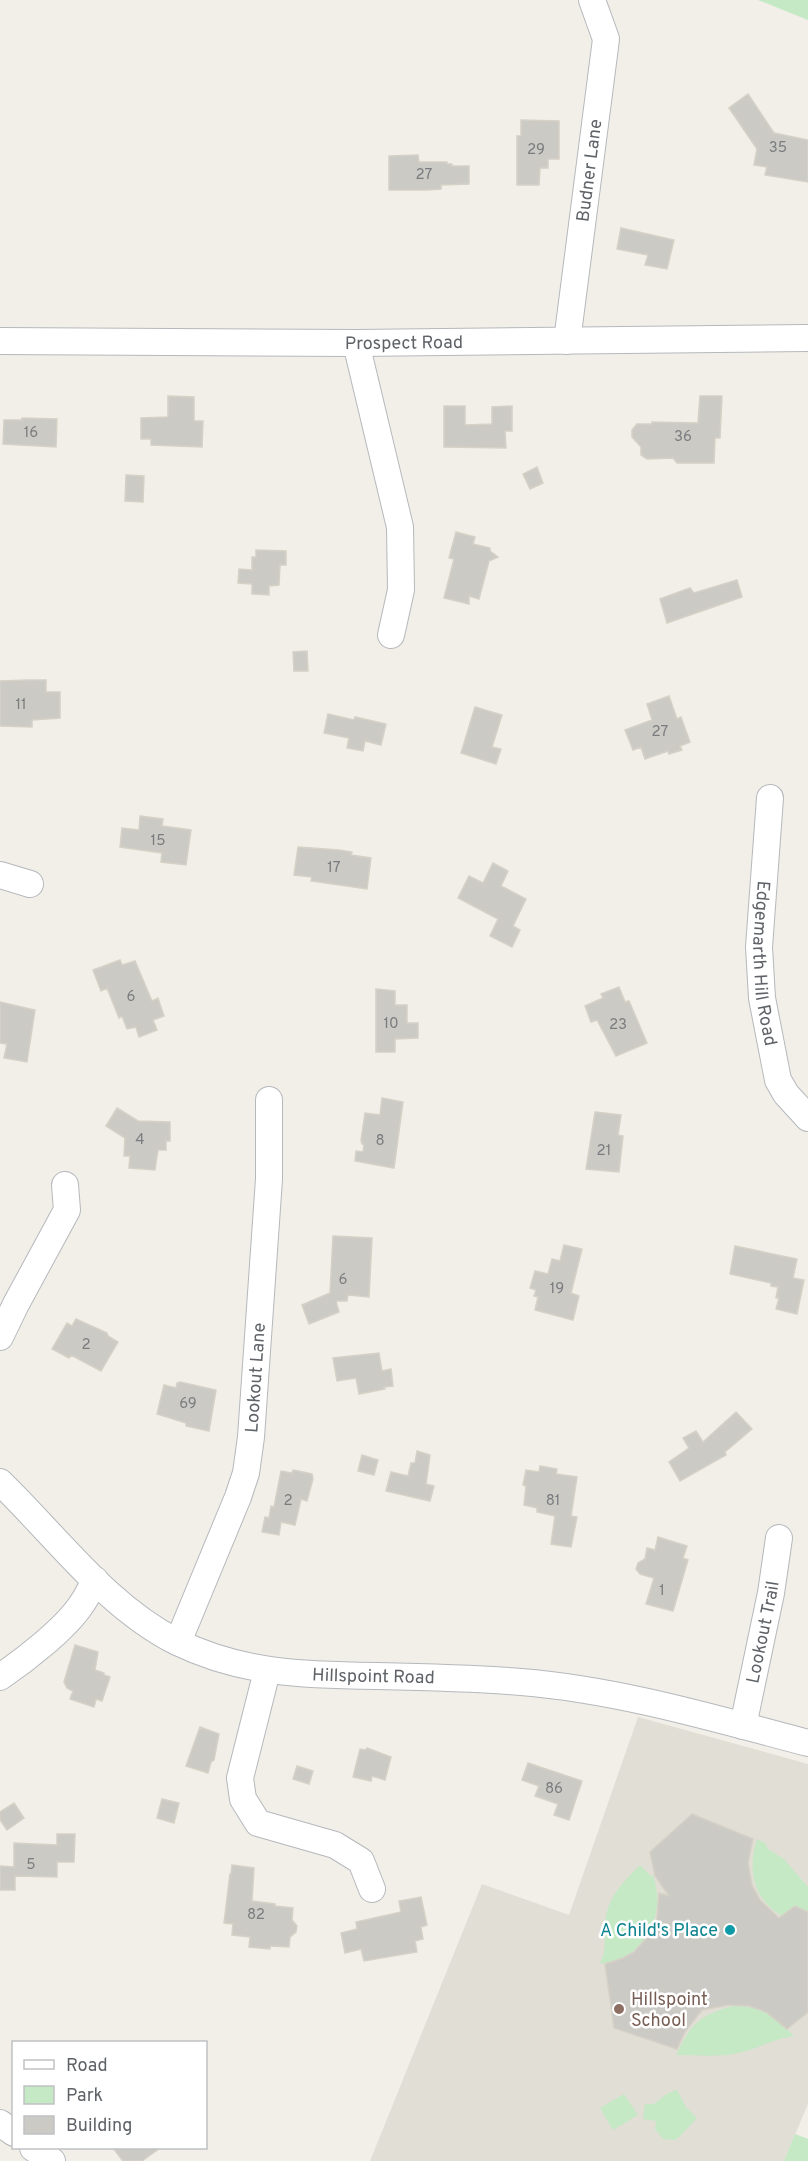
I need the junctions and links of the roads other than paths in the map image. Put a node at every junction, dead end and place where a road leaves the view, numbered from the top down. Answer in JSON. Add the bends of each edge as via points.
{"nodes":[{"id":1,"x":592,"y":0,"type":"edge"},
{"id":2,"x":808,"y":338,"type":"edge"},
{"id":3,"x":567,"y":340,"type":"junction"},
{"id":4,"x":0,"y":341,"type":"edge"},
{"id":5,"x":356,"y":344,"type":"junction"},
{"id":6,"x":391,"y":635,"type":"dead end"},
{"id":7,"x":770,"y":798,"type":"dead end"},
{"id":8,"x":0,"y":875,"type":"edge"},
{"id":9,"x":30,"y":884,"type":"dead end"},
{"id":10,"x":269,"y":1100,"type":"dead end"},
{"id":11,"x":808,"y":1119,"type":"edge"},
{"id":12,"x":65,"y":1185,"type":"dead end"},
{"id":13,"x":0,"y":1337,"type":"edge"},
{"id":14,"x":0,"y":1482,"type":"edge"},
{"id":15,"x":779,"y":1538,"type":"dead end"},
{"id":16,"x":95,"y":1580,"type":"junction"},
{"id":17,"x":178,"y":1642,"type":"junction"},
{"id":18,"x":267,"y":1671,"type":"junction"},
{"id":19,"x":0,"y":1677,"type":"edge"},
{"id":20,"x":742,"y":1726,"type":"junction"},
{"id":21,"x":808,"y":1743,"type":"edge"},
{"id":22,"x":372,"y":1889,"type":"dead end"},
{"id":23,"x":34,"y":2149,"type":"edge"},
{"id":24,"x":52,"y":2161,"type":"edge"}],
"edges":[{"from":1,"to":3,"type":"street","name":"Budner Lane","via":[[606,39]]},
{"from":2,"to":3,"type":"street","name":"Prospect Road"},
{"from":3,"to":5,"type":"street","name":"Prospect Road"},
{"from":4,"to":5,"type":"street","name":"Prospect Road"},
{"from":5,"to":6,"type":"street","via":[[400,527],[401,590]]},
{"from":7,"to":11,"type":"street","name":"Edgemarth Hill Road","via":[[759,947],[762,998],[778,1080]]},
{"from":8,"to":9,"type":"street"},
{"from":10,"to":17,"type":"street","name":"Lookout Lane","via":[[269,1179],[246,1473]]},
{"from":12,"to":13,"type":"street","via":[[67,1210]]},
{"from":14,"to":16,"type":"street","name":"Hillspoint Road"},
{"from":15,"to":20,"type":"street","name":"Lookout Trail"},
{"from":16,"to":17,"type":"street","name":"Hillspoint Road","via":[[134,1614]]},
{"from":16,"to":19,"type":"street","via":[[68,1619]]},
{"from":17,"to":18,"type":"street","name":"Hillspoint Road","via":[[234,1665]]},
{"from":18,"to":20,"type":"street","name":"Hillspoint Road","via":[[561,1686],[629,1697]]},
{"from":18,"to":22,"type":"street","via":[[240,1778],[243,1799],[258,1823],[336,1845],[361,1861]]},
{"from":20,"to":21,"type":"street","name":"Hillspoint Road"},
{"from":23,"to":24,"type":"street"}]}
